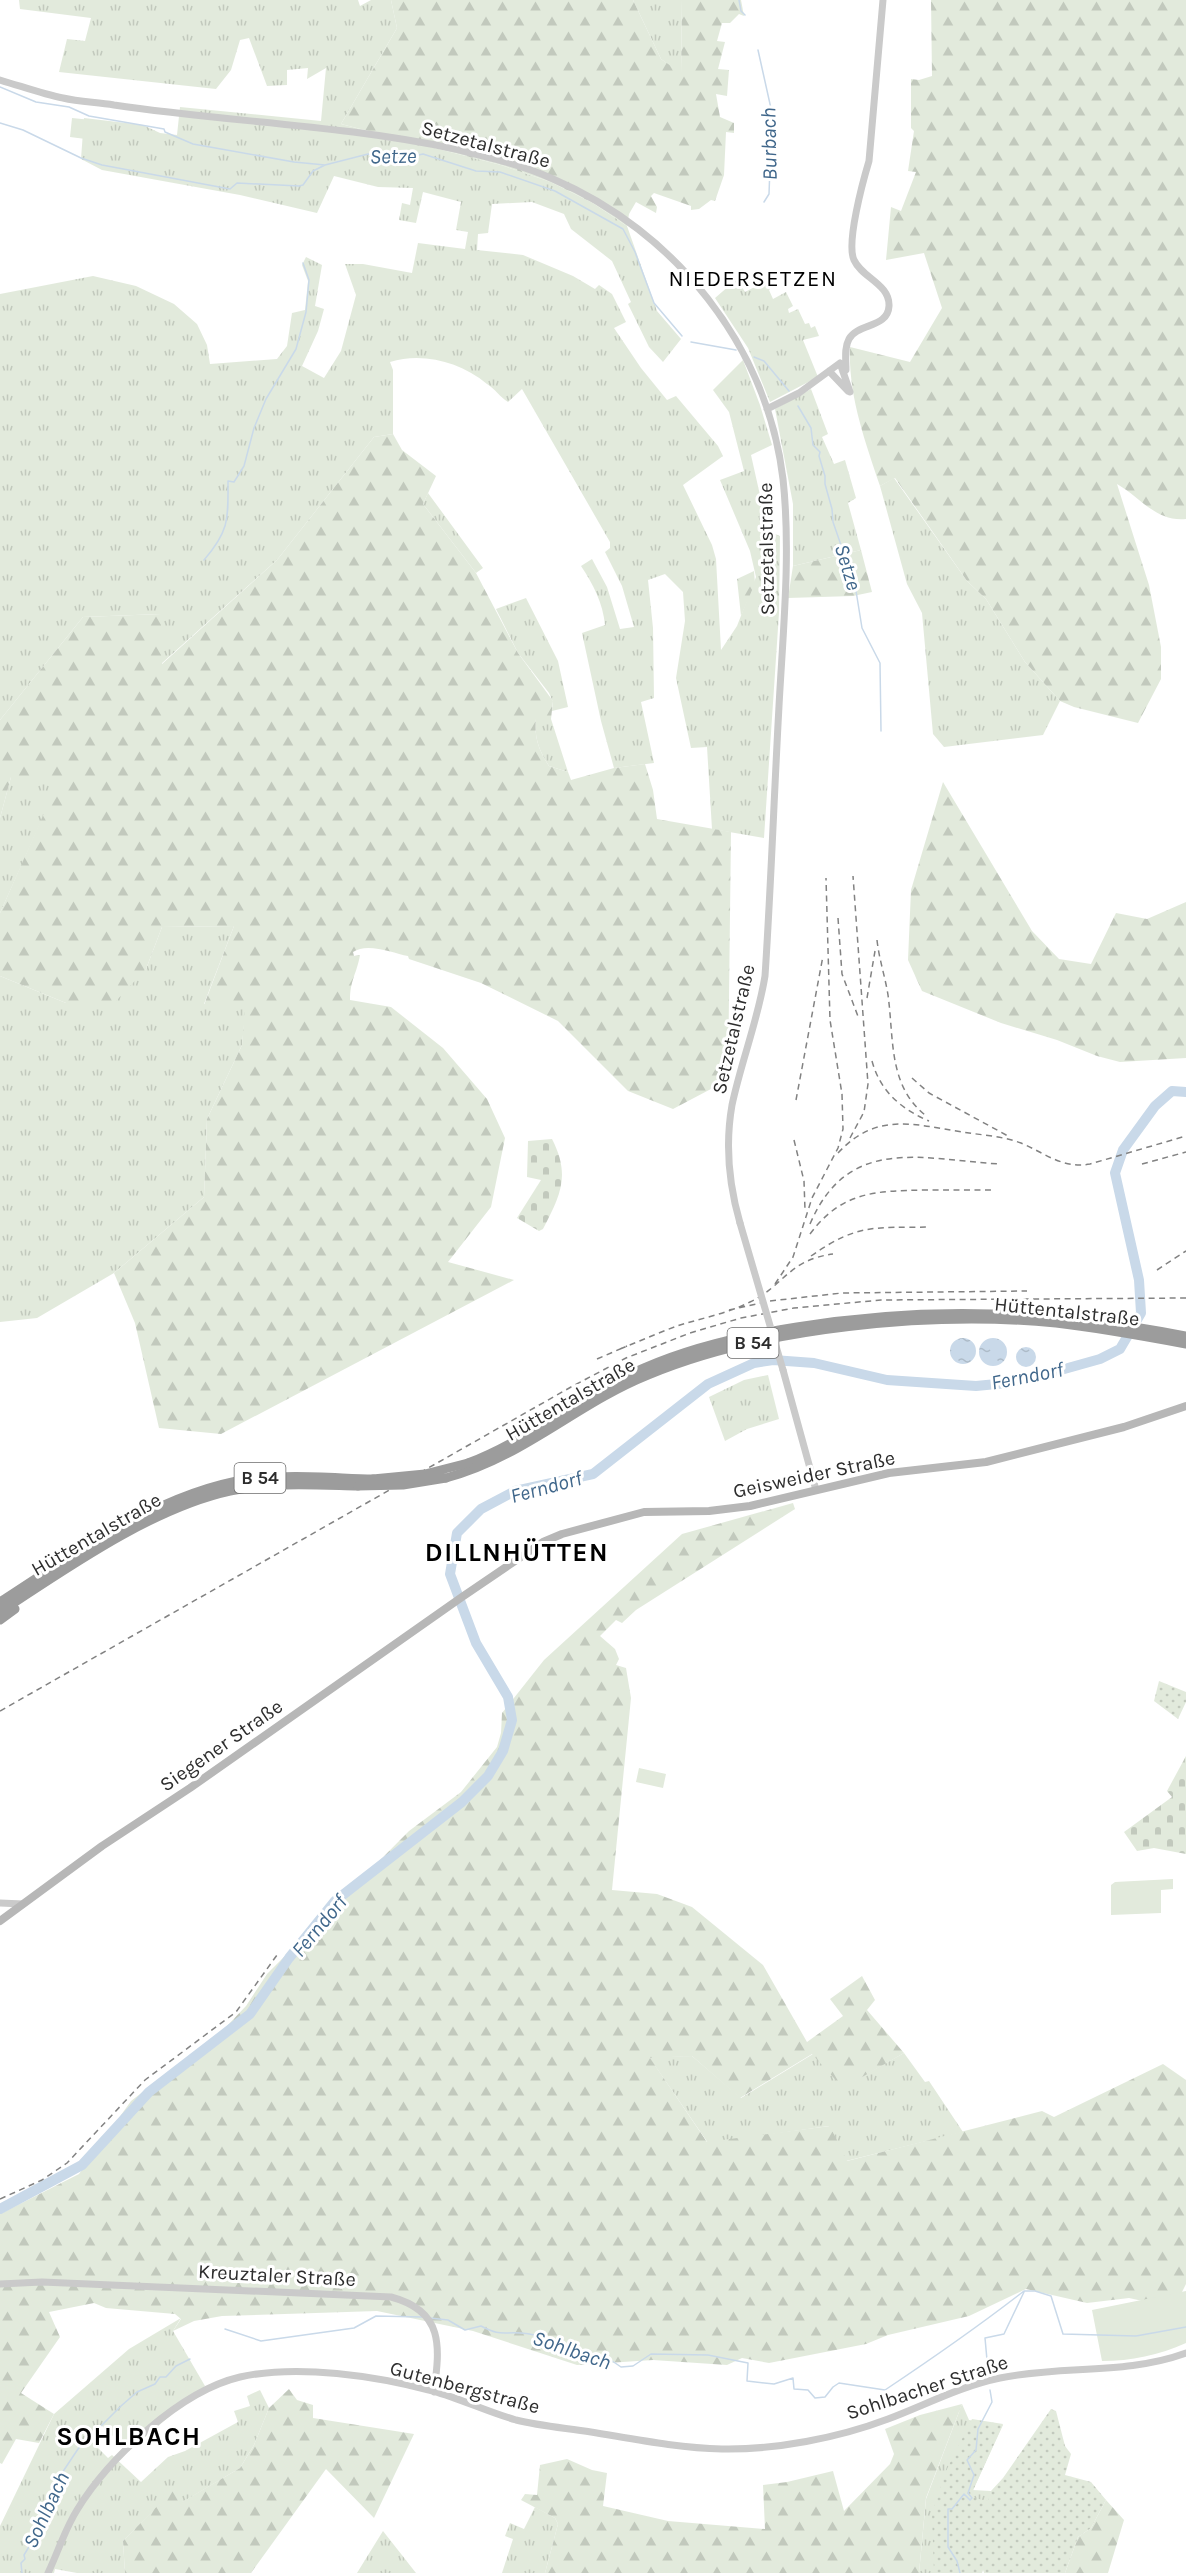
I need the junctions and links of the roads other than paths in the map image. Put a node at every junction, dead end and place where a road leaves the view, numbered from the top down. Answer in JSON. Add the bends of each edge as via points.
{"nodes":[{"id":1,"x":883,"y":0,"type":"edge"},
{"id":2,"x":0,"y":80,"type":"edge"},
{"id":3,"x":829,"y":371,"type":"junction"},
{"id":4,"x":843,"y":372,"type":"junction"},
{"id":5,"x":767,"y":409,"type":"junction"},
{"id":6,"x":1090,"y":1323,"type":"junction"},
{"id":7,"x":1186,"y":1336,"type":"edge"},
{"id":8,"x":1186,"y":1344,"type":"edge"},
{"id":9,"x":1186,"y":1406,"type":"edge"},
{"id":10,"x":816,"y":1490,"type":"junction"},
{"id":11,"x":35,"y":1584,"type":"junction"},
{"id":12,"x":0,"y":1595,"type":"edge"},
{"id":13,"x":462,"y":1597,"type":"joint"},
{"id":14,"x":0,"y":1602,"type":"edge"},
{"id":15,"x":0,"y":1612,"type":"edge"},
{"id":16,"x":0,"y":1620,"type":"edge"},
{"id":17,"x":25,"y":1904,"type":"junction"},
{"id":18,"x":0,"y":1905,"type":"edge"},
{"id":19,"x":0,"y":1921,"type":"edge"},
{"id":20,"x":0,"y":2284,"type":"edge"},
{"id":21,"x":1186,"y":2352,"type":"edge"},
{"id":22,"x":434,"y":2392,"type":"junction"},
{"id":23,"x":784,"y":2445,"type":"joint"},
{"id":24,"x":48,"y":2573,"type":"edge"}],
"edges":[{"from":1,"to":4,"type":"street","via":[[869,161],[852,249],[857,266],[888,296],[889,307],[881,321],[849,339]]},
{"from":2,"to":5,"type":"street","name":"Setzetalstraße","via":[[66,99],[387,136],[488,157],[554,179],[625,218],[684,269],[718,311],[741,349]]},
{"from":3,"to":4,"type":"street","via":[[840,363]]},
{"from":3,"to":4,"type":"street","via":[[850,392]]},
{"from":3,"to":5,"type":"street","via":[[799,393]]},
{"from":5,"to":10,"type":"street","name":"Setzetalstraße","bridge":true,"via":[[782,477],[786,526],[772,842],[765,976],[732,1107],[729,1162],[734,1203]]},
{"from":6,"to":7,"type":"highway","name":"Hüttentalstraße","number":"B 54"},
{"from":6,"to":8,"type":"highway","name":"Hüttentalstraße","number":"B 54"},
{"from":6,"to":11,"type":"highway","name":"Hüttentalstraße","number":"B 54","bridge":true,"via":[[900,1323],[811,1332],[732,1347],[647,1375],[488,1464],[446,1478],[403,1485],[268,1485],[213,1495],[149,1522]]},
{"from":6,"to":11,"type":"highway","name":"Hüttentalstraße","number":"B 54","bridge":true,"via":[[1004,1313],[900,1315],[810,1325],[730,1340],[636,1371],[519,1440],[468,1463],[425,1474],[373,1479],[268,1477],[211,1488],[153,1511]]},
{"from":9,"to":10,"type":"main road","name":"Geisweider Straße","via":[[1117,1429],[996,1459],[889,1473]]},
{"from":10,"to":13,"type":"main road","name":"Geisweider Straße","via":[[750,1506],[644,1512],[584,1527],[543,1542]]},
{"from":11,"to":12,"type":"highway"},
{"from":11,"to":14,"type":"highway","name":"Hüttentalstraße","number":"B 54"},
{"from":11,"to":15,"type":"highway","name":"Hüttentalstraße","number":"B 54"},
{"from":11,"to":16,"type":"highway"},
{"from":13,"to":17,"type":"main road","name":"Siegener Straße","via":[[102,1846]]},
{"from":17,"to":18,"type":"street"},
{"from":17,"to":19,"type":"main road","name":"Siegener Straße"},
{"from":18,"to":19,"type":"street"},
{"from":20,"to":22,"type":"street","name":"Kreuztaler Straße","via":[[42,2282],[391,2297],[408,2301],[426,2316],[437,2336]]},
{"from":21,"to":23,"type":"street","name":"Sohlbacher Straße","via":[[1128,2368],[1044,2370],[997,2378],[885,2420]]},
{"from":22,"to":23,"type":"street","name":"Gutenbergstraße","via":[[518,2421],[633,2439],[717,2449]]},
{"from":22,"to":24,"type":"street","name":"Gutenbergstraße","via":[[303,2372],[261,2374],[220,2384],[147,2430],[106,2470],[77,2510]]}]}
